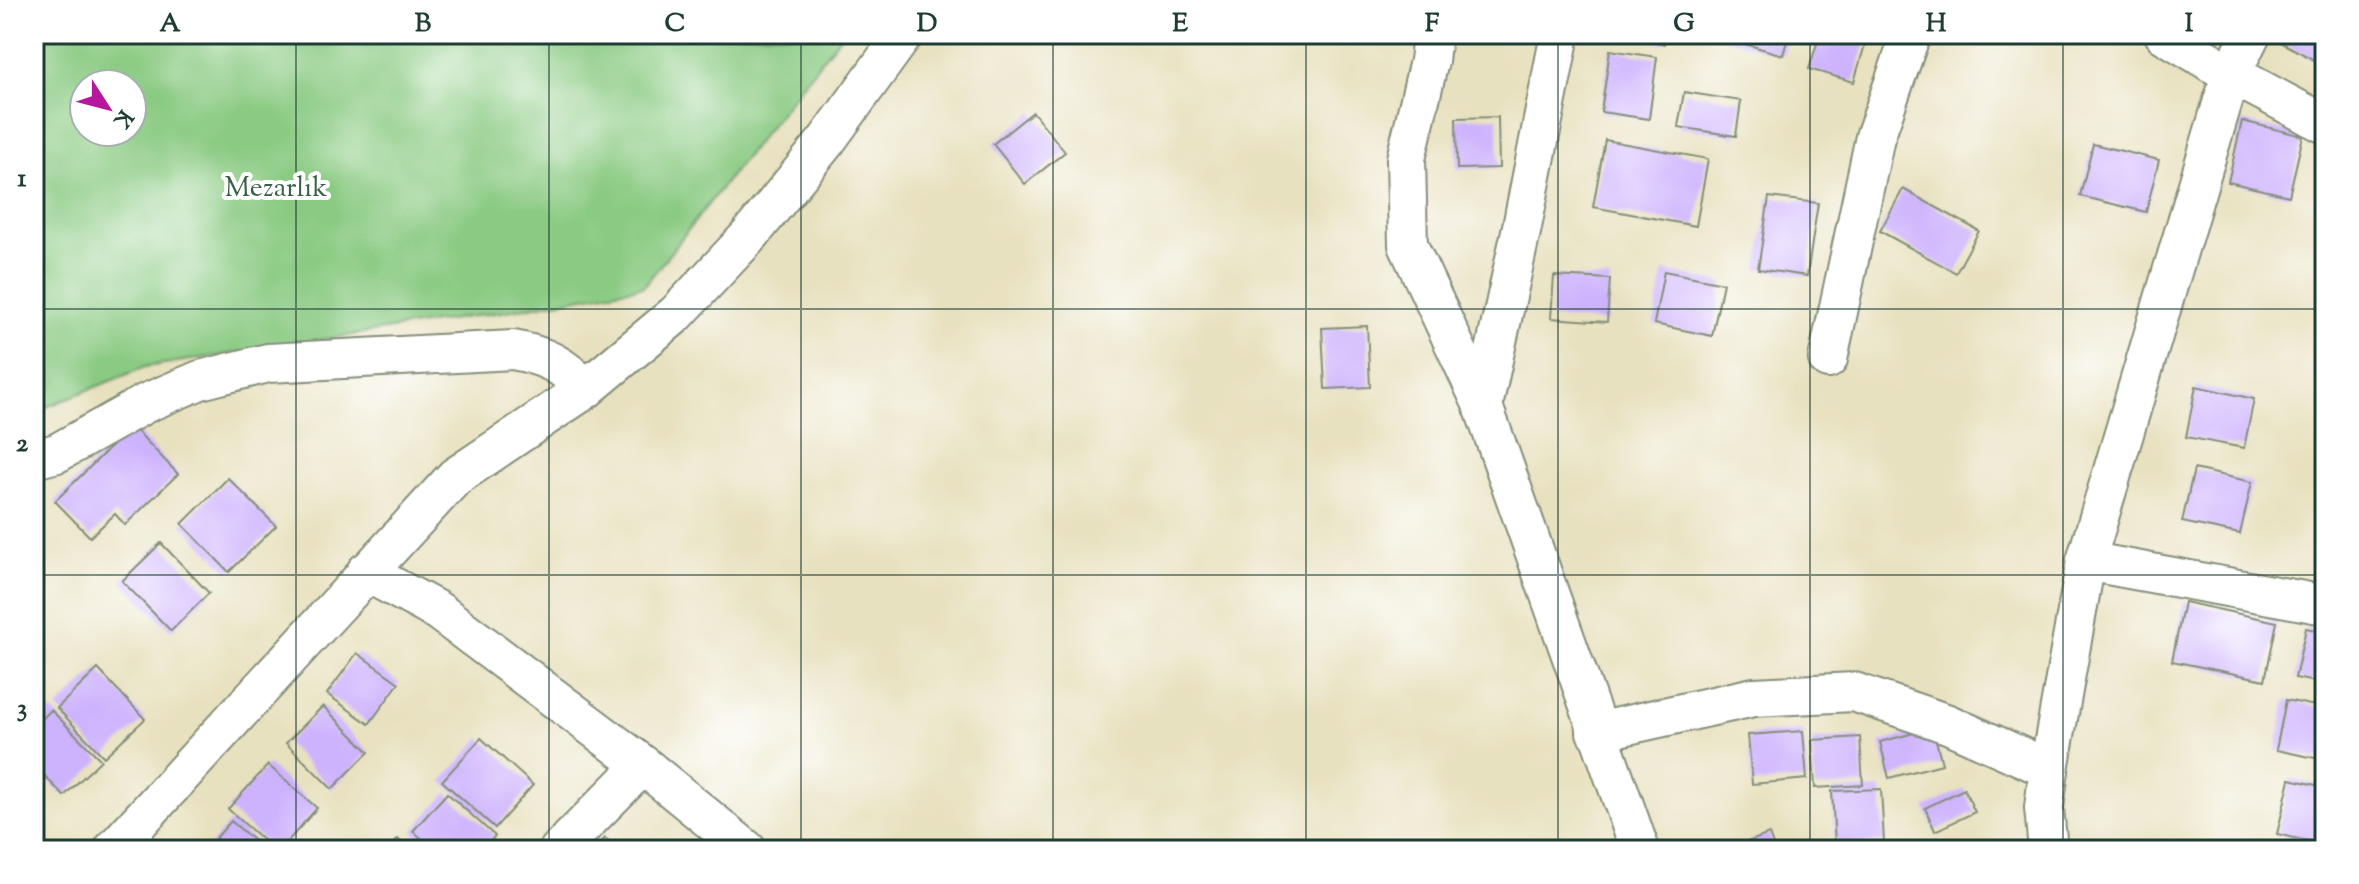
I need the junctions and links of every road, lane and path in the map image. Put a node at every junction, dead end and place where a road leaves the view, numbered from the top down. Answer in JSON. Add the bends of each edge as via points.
{"nodes":[{"id":1,"x":904,"y":34,"type":"edge"},
{"id":2,"x":1432,"y":34,"type":"edge"},
{"id":3,"x":1560,"y":34,"type":"edge"},
{"id":4,"x":1911,"y":34,"type":"edge"},
{"id":5,"x":2164,"y":34,"type":"edge"},
{"id":6,"x":2251,"y":34,"type":"edge"},
{"id":7,"x":2231,"y":74,"type":"junction"},
{"id":8,"x":2325,"y":124,"type":"edge"},
{"id":9,"x":1828,"y":359,"type":"dead end"},
{"id":10,"x":586,"y":389,"type":"junction"},
{"id":11,"x":1483,"y":406,"type":"junction"},
{"id":12,"x":34,"y":459,"type":"edge"},
{"id":13,"x":2086,"y":561,"type":"junction"},
{"id":14,"x":366,"y":572,"type":"junction"},
{"id":15,"x":2325,"y":605,"type":"edge"},
{"id":16,"x":1596,"y":732,"type":"junction"},
{"id":17,"x":643,"y":765,"type":"junction"},
{"id":18,"x":2049,"y":769,"type":"junction"},
{"id":19,"x":113,"y":850,"type":"edge"},
{"id":20,"x":559,"y":850,"type":"edge"},
{"id":21,"x":747,"y":850,"type":"edge"},
{"id":22,"x":1640,"y":850,"type":"edge"},
{"id":23,"x":2048,"y":850,"type":"edge"}],
"edges":[{"from":1,"to":10,"type":"street","via":[[750,235],[676,314]]},
{"from":2,"to":11,"type":"street","via":[[1406,159],[1408,245]]},
{"from":3,"to":11,"type":"street"},
{"from":4,"to":9,"type":"street","via":[[1875,137]]},
{"from":5,"to":7,"type":"street"},
{"from":6,"to":7,"type":"street"},
{"from":7,"to":8,"type":"street"},
{"from":7,"to":13,"type":"street"},
{"from":10,"to":12,"type":"street","via":[[541,355],[513,350],[268,363],[200,380],[146,403],[57,453]]},
{"from":10,"to":14,"type":"street","via":[[455,477]]},
{"from":11,"to":16,"type":"street"},
{"from":13,"to":15,"type":"street"},
{"from":13,"to":18,"type":"street"},
{"from":14,"to":17,"type":"street","via":[[438,611]]},
{"from":14,"to":19,"type":"street"},
{"from":16,"to":18,"type":"street","via":[[1754,697],[1854,692],[1948,724]]},
{"from":16,"to":22,"type":"street"},
{"from":17,"to":20,"type":"street"},
{"from":17,"to":21,"type":"street"},
{"from":18,"to":23,"type":"street","via":[[2044,808]]}]}
